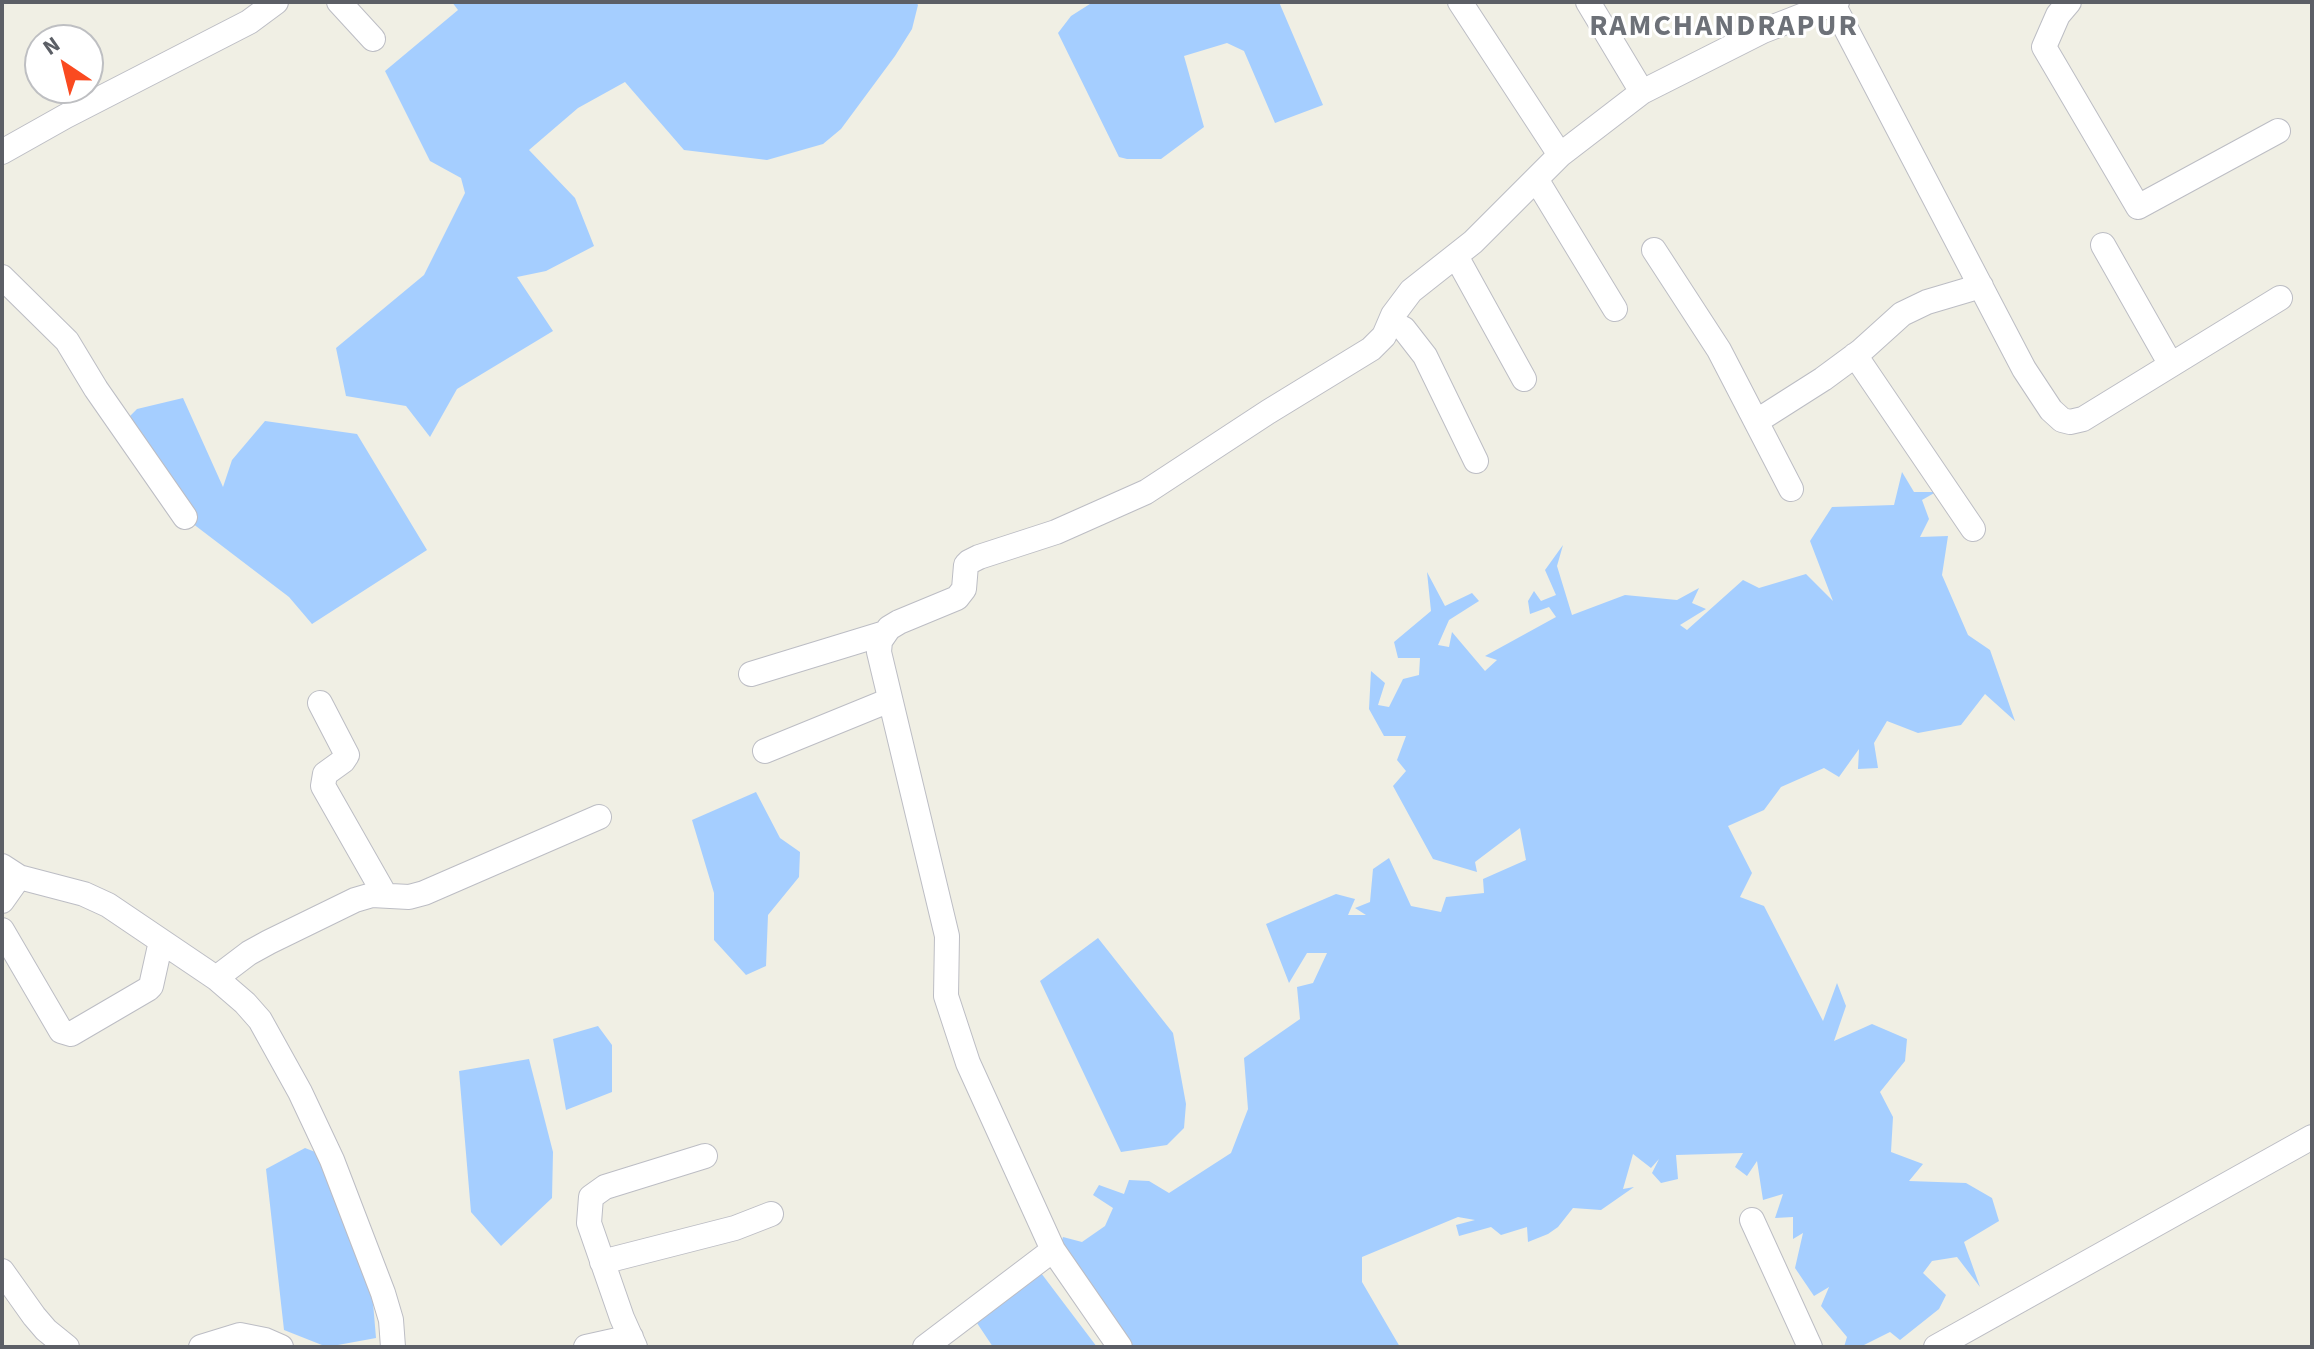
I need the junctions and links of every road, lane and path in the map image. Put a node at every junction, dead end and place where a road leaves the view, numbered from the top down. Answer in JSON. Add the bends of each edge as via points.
{"nodes":[{"id":1,"x":276,"y":2,"type":"edge"},
{"id":2,"x":339,"y":2,"type":"edge"},
{"id":3,"x":1460,"y":2,"type":"edge"},
{"id":4,"x":1588,"y":2,"type":"edge"},
{"id":5,"x":2069,"y":2,"type":"edge"},
{"id":6,"x":1835,"y":3,"type":"edge"},
{"id":7,"x":373,"y":39,"type":"dead end"},
{"id":8,"x":1642,"y":92,"type":"junction"},
{"id":9,"x":2278,"y":131,"type":"dead end"},
{"id":10,"x":2,"y":152,"type":"edge"},
{"id":11,"x":1560,"y":155,"type":"junction"},
{"id":12,"x":1536,"y":179,"type":"junction"},
{"id":13,"x":2103,"y":245,"type":"dead end"},
{"id":14,"x":1654,"y":250,"type":"dead end"},
{"id":15,"x":1456,"y":256,"type":"junction"},
{"id":16,"x":2,"y":277,"type":"edge"},
{"id":17,"x":1981,"y":286,"type":"junction"},
{"id":18,"x":2280,"y":298,"type":"dead end"},
{"id":19,"x":1615,"y":309,"type":"dead end"},
{"id":20,"x":1390,"y":322,"type":"junction"},
{"id":21,"x":1855,"y":355,"type":"junction"},
{"id":22,"x":2171,"y":365,"type":"junction"},
{"id":23,"x":1524,"y":379,"type":"dead end"},
{"id":24,"x":1757,"y":421,"type":"junction"},
{"id":25,"x":1476,"y":461,"type":"dead end"},
{"id":26,"x":1791,"y":489,"type":"dead end"},
{"id":27,"x":185,"y":517,"type":"dead end"},
{"id":28,"x":1973,"y":529,"type":"dead end"},
{"id":29,"x":885,"y":633,"type":"junction"},
{"id":30,"x":751,"y":674,"type":"dead end"},
{"id":31,"x":890,"y":700,"type":"junction"},
{"id":32,"x":320,"y":703,"type":"dead end"},
{"id":33,"x":765,"y":751,"type":"dead end"},
{"id":34,"x":599,"y":817,"type":"dead end"},
{"id":35,"x":11,"y":871,"type":"edge"},
{"id":36,"x":385,"y":895,"type":"junction"},
{"id":37,"x":2,"y":901,"type":"edge"},
{"id":38,"x":2,"y":930,"type":"edge"},
{"id":39,"x":161,"y":941,"type":"junction"},
{"id":40,"x":216,"y":978,"type":"junction"},
{"id":41,"x":2312,"y":1137,"type":"edge"},
{"id":42,"x":705,"y":1156,"type":"dead end"},
{"id":43,"x":771,"y":1214,"type":"dead end"},
{"id":44,"x":1752,"y":1220,"type":"dead end"},
{"id":45,"x":1053,"y":1250,"type":"junction"},
{"id":46,"x":602,"y":1262,"type":"junction"},
{"id":47,"x":2,"y":1271,"type":"edge"},
{"id":48,"x":633,"y":1342,"type":"edge"},
{"id":49,"x":67,"y":1347,"type":"edge"},
{"id":50,"x":201,"y":1347,"type":"edge"},
{"id":51,"x":281,"y":1347,"type":"edge"},
{"id":52,"x":393,"y":1347,"type":"edge"},
{"id":53,"x":586,"y":1347,"type":"edge"},
{"id":54,"x":925,"y":1347,"type":"edge"},
{"id":55,"x":1120,"y":1347,"type":"edge"},
{"id":56,"x":1810,"y":1347,"type":"edge"},
{"id":57,"x":1936,"y":1347,"type":"edge"}],
"edges":[{"from":1,"to":10,"type":"street","via":[[249,22]]},
{"from":2,"to":7,"type":"street"},
{"from":3,"to":11,"type":"street"},
{"from":4,"to":8,"type":"street"},
{"from":5,"to":9,"type":"street","via":[[2044,47],[2138,207]]},
{"from":6,"to":8,"type":"street","via":[[1763,31]]},
{"from":6,"to":17,"type":"street"},
{"from":8,"to":11,"type":"street"},
{"from":11,"to":12,"type":"street"},
{"from":12,"to":15,"type":"street"},
{"from":12,"to":19,"type":"street"},
{"from":13,"to":22,"type":"street"},
{"from":14,"to":24,"type":"street","via":[[1719,350]]},
{"from":15,"to":20,"type":"street","via":[[1403,299]]},
{"from":15,"to":23,"type":"street"},
{"from":16,"to":27,"type":"street","via":[[67,341]]},
{"from":17,"to":21,"type":"street","via":[[1902,314]]},
{"from":17,"to":22,"type":"street","via":[[2024,369],[2062,420],[2083,419]]},
{"from":18,"to":22,"type":"street"},
{"from":20,"to":25,"type":"street","via":[[1404,329],[1425,356]]},
{"from":20,"to":29,"type":"street","via":[[1371,349],[1160,483],[1056,532],[979,557],[966,565],[964,589],[957,598]]},
{"from":21,"to":24,"type":"street"},
{"from":21,"to":28,"type":"street"},
{"from":24,"to":26,"type":"street"},
{"from":29,"to":30,"type":"street"},
{"from":29,"to":31,"type":"street","via":[[879,652]]},
{"from":31,"to":33,"type":"street"},
{"from":31,"to":45,"type":"street","via":[[947,936],[946,996],[968,1063]]},
{"from":32,"to":36,"type":"street","via":[[347,755],[325,774],[323,786]]},
{"from":34,"to":36,"type":"street","via":[[424,893]]},
{"from":35,"to":37,"type":"street"},
{"from":35,"to":39,"type":"street","via":[[94,898]]},
{"from":36,"to":40,"type":"street","via":[[365,897],[269,942]]},
{"from":38,"to":39,"type":"street","via":[[61,1031],[71,1034],[151,986]]},
{"from":39,"to":40,"type":"street"},
{"from":40,"to":52,"type":"street","via":[[260,1020],[314,1121],[383,1293]]},
{"from":41,"to":57,"type":"street"},
{"from":42,"to":46,"type":"street","via":[[605,1187],[591,1197],[589,1223]]},
{"from":43,"to":46,"type":"street"},
{"from":44,"to":56,"type":"street"},
{"from":45,"to":54,"type":"street"},
{"from":45,"to":55,"type":"street"},
{"from":46,"to":48,"type":"street"},
{"from":47,"to":49,"type":"street","via":[[34,1316]]},
{"from":48,"to":53,"type":"street"},
{"from":50,"to":51,"type":"street","via":[[240,1335]]}]}
